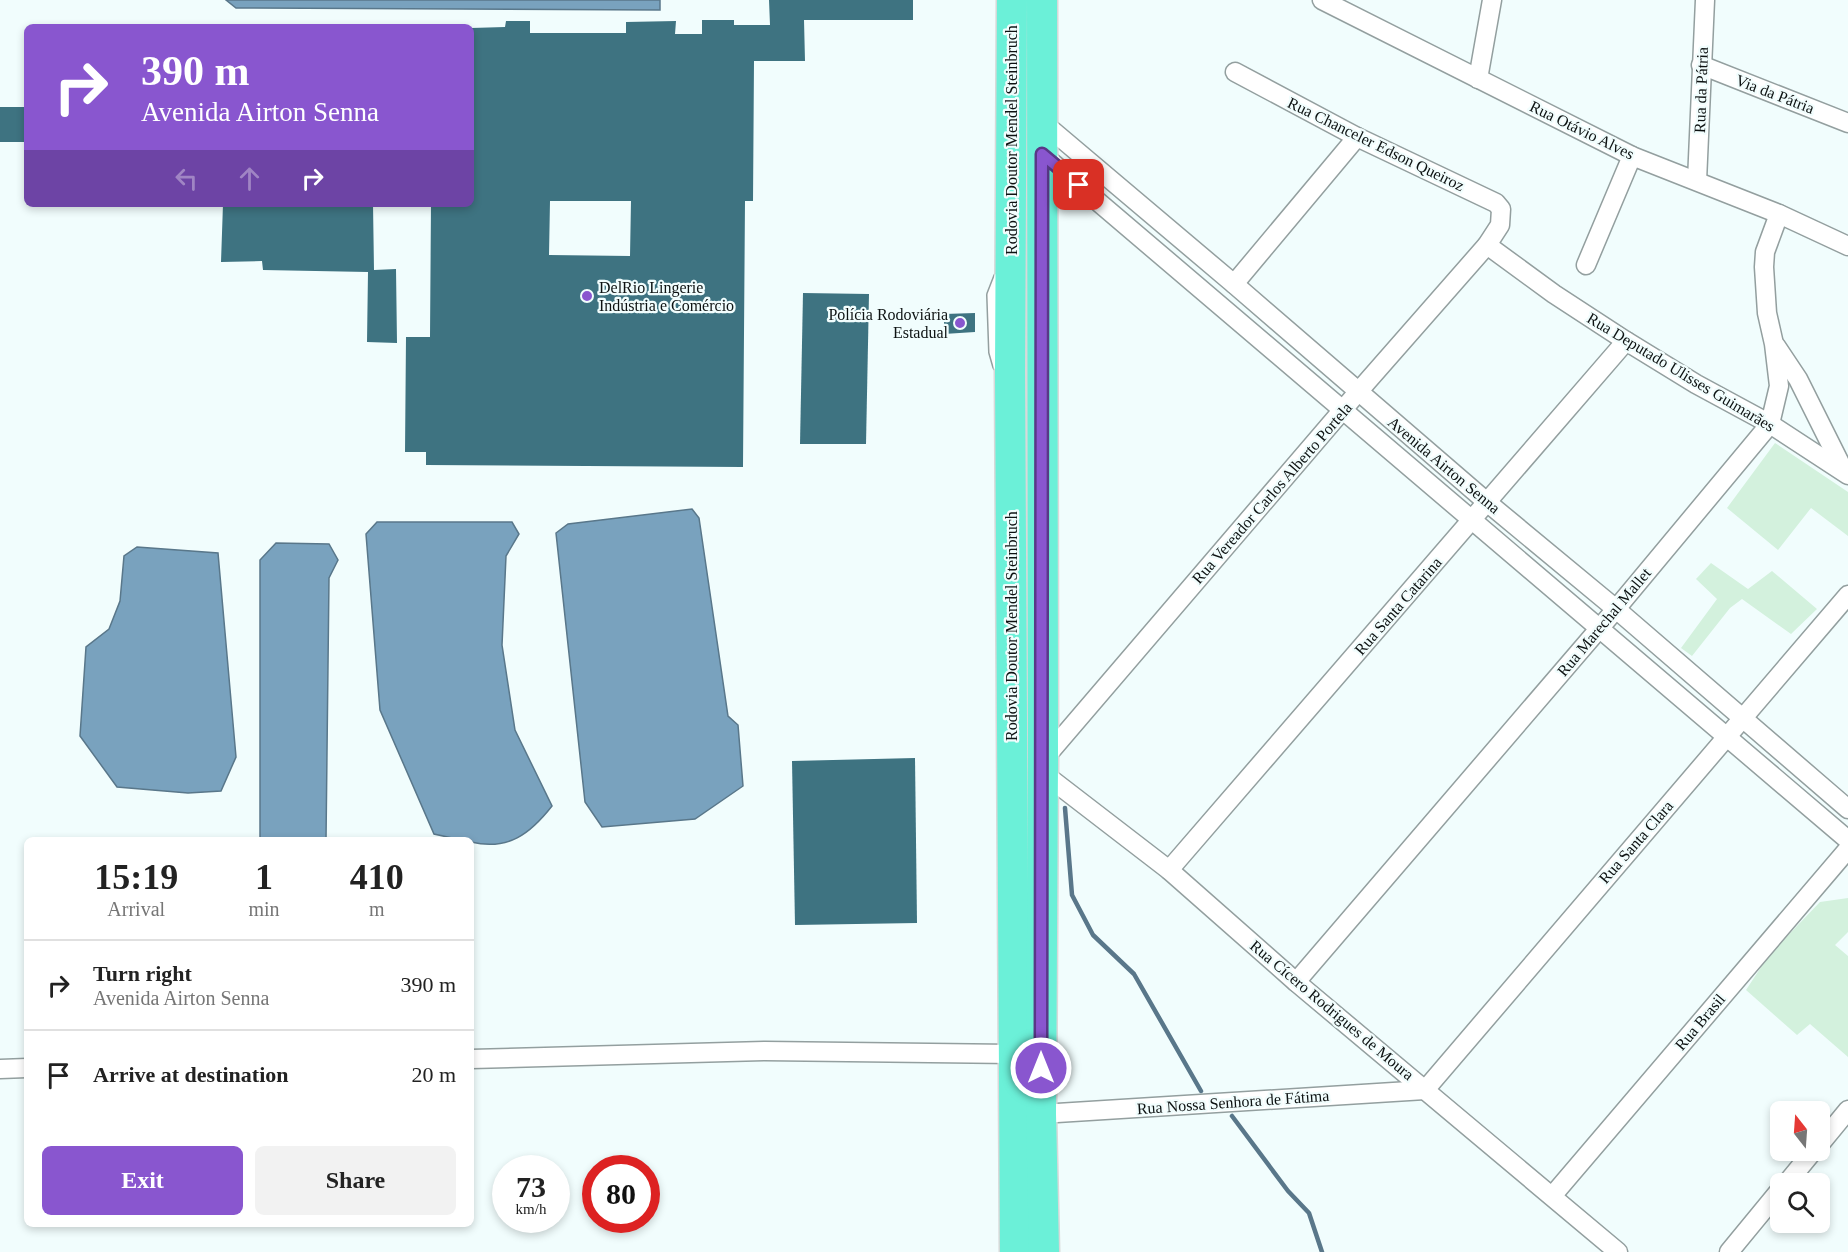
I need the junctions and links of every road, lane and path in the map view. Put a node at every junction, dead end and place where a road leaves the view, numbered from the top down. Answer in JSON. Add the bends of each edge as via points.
{"nodes":[{"id":1,"x":1012,"y":0,"type":"edge"},
{"id":2,"x":1042,"y":0,"type":"edge"},
{"id":3,"x":1322,"y":0,"type":"edge"},
{"id":4,"x":1492,"y":0,"type":"edge"},
{"id":5,"x":1705,"y":0,"type":"edge"},
{"id":6,"x":1701,"y":65,"type":"junction"},
{"id":7,"x":1235,"y":72,"type":"dead end"},
{"id":8,"x":1478,"y":79,"type":"junction"},
{"id":9,"x":1041,"y":121,"type":"junction"},
{"id":10,"x":1848,"y":123,"type":"edge"},
{"id":11,"x":1357,"y":137,"type":"junction"},
{"id":12,"x":1042,"y":154,"type":"junction"},
{"id":13,"x":1632,"y":156,"type":"junction"},
{"id":14,"x":1697,"y":181,"type":"junction"},
{"id":15,"x":1779,"y":214,"type":"junction"},
{"id":16,"x":1500,"y":225,"type":"joint"},
{"id":17,"x":1487,"y":245,"type":"junction"},
{"id":18,"x":1848,"y":246,"type":"edge"},
{"id":19,"x":1011,"y":250,"type":"junction"},
{"id":20,"x":1586,"y":265,"type":"dead end"},
{"id":21,"x":1234,"y":284,"type":"junction"},
{"id":22,"x":1032,"y":288,"type":"junction"},
{"id":23,"x":1258,"y":305,"type":"junction"},
{"id":24,"x":1243,"y":324,"type":"junction"},
{"id":25,"x":1626,"y":341,"type":"junction"},
{"id":26,"x":1774,"y":344,"type":"junction"},
{"id":27,"x":1032,"y":369,"type":"junction"},
{"id":28,"x":1358,"y":392,"type":"junction"},
{"id":29,"x":1011,"y":404,"type":"junction"},
{"id":30,"x":1344,"y":410,"type":"junction"},
{"id":31,"x":1770,"y":424,"type":"junction"},
{"id":32,"x":1847,"y":474,"type":"edge"},
{"id":33,"x":1488,"y":503,"type":"junction"},
{"id":34,"x":1473,"y":520,"type":"junction"},
{"id":35,"x":1848,"y":595,"type":"edge"},
{"id":36,"x":1616,"y":609,"type":"junction"},
{"id":37,"x":1599,"y":628,"type":"junction"},
{"id":38,"x":1743,"y":718,"type":"junction"},
{"id":39,"x":1727,"y":736,"type":"junction"},
{"id":40,"x":1043,"y":766,"type":"junction"},
{"id":41,"x":1848,"y":808,"type":"edge"},
{"id":42,"x":1848,"y":840,"type":"edge"},
{"id":43,"x":1848,"y":849,"type":"edge"},
{"id":44,"x":1169,"y":870,"type":"junction"},
{"id":45,"x":1296,"y":982,"type":"junction"},
{"id":46,"x":1013,"y":1054,"type":"junction"},
{"id":47,"x":474,"y":1059,"type":"edge"},
{"id":48,"x":24,"y":1068,"type":"edge"},
{"id":49,"x":0,"y":1069,"type":"edge"},
{"id":50,"x":1425,"y":1089,"type":"junction"},
{"id":51,"x":1848,"y":1110,"type":"edge"},
{"id":52,"x":1041,"y":1114,"type":"junction"},
{"id":53,"x":1830,"y":1132,"type":"edge"},
{"id":54,"x":1805,"y":1161,"type":"edge"},
{"id":55,"x":1795,"y":1173,"type":"edge"},
{"id":56,"x":1553,"y":1195,"type":"junction"},
{"id":57,"x":1770,"y":1202,"type":"edge"},
{"id":58,"x":1015,"y":1252,"type":"edge"},
{"id":59,"x":1044,"y":1252,"type":"edge"},
{"id":60,"x":1618,"y":1252,"type":"edge"},
{"id":61,"x":1729,"y":1252,"type":"edge"}],
"edges":[{"from":1,"to":19,"type":"highway","name":"Rodovia Doutor Mendel Steinbruch"},
{"from":2,"to":9,"type":"highway","name":"Rodovia Doutor Mendel Steinbruch"},
{"from":3,"to":8,"type":"street","name":"Rua Otávio Alves"},
{"from":4,"to":8,"type":"street"},
{"from":5,"to":6,"type":"street","name":"Rua da Pátria"},
{"from":6,"to":10,"type":"street","name":"Via da Pátria"},
{"from":6,"to":14,"type":"street","name":"Rua da Pátria"},
{"from":7,"to":11,"type":"street","name":"Rua Chanceler Edson Queiroz"},
{"from":8,"to":13,"type":"street","name":"Rua Otávio Alves"},
{"from":9,"to":12,"type":"highway","name":"Rodovia Doutor Mendel Steinbruch"},
{"from":9,"to":21,"type":"street","name":"Avenida Airton Senna"},
{"from":11,"to":16,"type":"street","name":"Rua Chanceler Edson Queiroz","via":[[1496,203],[1501,209]]},
{"from":11,"to":21,"type":"street"},
{"from":12,"to":22,"type":"highway","name":"Rodovia Doutor Mendel Steinbruch"},
{"from":12,"to":24,"type":"street","name":"Avenida Airton Senna"},
{"from":13,"to":14,"type":"street","name":"Rua Otávio Alves"},
{"from":13,"to":20,"type":"street"},
{"from":14,"to":15,"type":"street","name":"Rua Otávio Alves"},
{"from":15,"to":18,"type":"street","name":"Rua Otávio Alves"},
{"from":15,"to":26,"type":"street","name":"Rua Marechal Mallet","via":[[1765,252],[1764,267]]},
{"from":16,"to":17,"type":"street","name":"Rua Vereador Carlos Alberto Portela"},
{"from":17,"to":25,"type":"street","name":"Rua Deputado Ulisses Guimarães"},
{"from":17,"to":28,"type":"street","name":"Rua Vereador Carlos Alberto Portela"},
{"from":19,"to":22,"type":"highway","name":"Rodovia Doutor Mendel Steinbruch"},
{"from":19,"to":29,"type":"lane","via":[[992,295],[994,352]]},
{"from":21,"to":23,"type":"street","name":"Avenida Airton Senna"},
{"from":22,"to":27,"type":"highway","name":"Rodovia Doutor Mendel Steinbruch"},
{"from":23,"to":24,"type":"street"},
{"from":23,"to":28,"type":"street","name":"Avenida Airton Senna"},
{"from":24,"to":30,"type":"street","name":"Avenida Airton Senna"},
{"from":25,"to":31,"type":"street","name":"Rua Deputado Ulisses Guimarães"},
{"from":25,"to":33,"type":"street","name":"Rua Santa Catarina"},
{"from":26,"to":31,"type":"street","name":"Rua Marechal Mallet","via":[[1779,386]]},
{"from":26,"to":32,"type":"street","via":[[1798,379]]},
{"from":27,"to":29,"type":"highway","name":"Rodovia Doutor Mendel Steinbruch"},
{"from":27,"to":40,"type":"highway","name":"Rodovia Doutor Mendel Steinbruch"},
{"from":28,"to":30,"type":"street","name":"Rua Vereador Carlos Alberto Portela"},
{"from":28,"to":33,"type":"street","name":"Avenida Airton Senna"},
{"from":29,"to":46,"type":"highway","name":"Rodovia Doutor Mendel Steinbruch"},
{"from":30,"to":34,"type":"street","name":"Avenida Airton Senna"},
{"from":30,"to":40,"type":"street","name":"Rua Vereador Carlos Alberto Portela"},
{"from":31,"to":32,"type":"street","name":"Rua Deputado Ulisses Guimarães"},
{"from":31,"to":36,"type":"street","name":"Rua Marechal Mallet"},
{"from":33,"to":34,"type":"street","name":"Rua Santa Catarina"},
{"from":33,"to":36,"type":"street","name":"Avenida Airton Senna"},
{"from":34,"to":37,"type":"street","name":"Avenida Airton Senna"},
{"from":34,"to":44,"type":"street","name":"Rua Santa Catarina"},
{"from":35,"to":38,"type":"street","name":"Rua Santa Clara"},
{"from":36,"to":37,"type":"street","name":"Rua Marechal Mallet"},
{"from":36,"to":38,"type":"street","name":"Avenida Airton Senna"},
{"from":37,"to":39,"type":"street","name":"Avenida Airton Senna"},
{"from":37,"to":45,"type":"street","name":"Rua Marechal Mallet"},
{"from":38,"to":39,"type":"street","name":"Rua Santa Clara"},
{"from":38,"to":41,"type":"street","name":"Avenida Airton Senna"},
{"from":39,"to":42,"type":"street","name":"Avenida Airton Senna"},
{"from":39,"to":50,"type":"street","name":"Rua Santa Clara"},
{"from":40,"to":44,"type":"street","name":"Rua Cícero Rodrigues de Moura"},
{"from":40,"to":52,"type":"highway","name":"Rodovia Doutor Mendel Steinbruch"},
{"from":43,"to":56,"type":"street","name":"Rua Brasil"},
{"from":44,"to":45,"type":"street","name":"Rua Cícero Rodrigues de Moura"},
{"from":45,"to":50,"type":"street","name":"Rua Cícero Rodrigues de Moura"},
{"from":46,"to":47,"type":"street","via":[[765,1051]]},
{"from":46,"to":58,"type":"highway","name":"Rodovia Doutor Mendel Steinbruch"},
{"from":48,"to":49,"type":"street"},
{"from":50,"to":52,"type":"street","name":"Rua Nossa Senhora de Fátima"},
{"from":50,"to":56,"type":"street","name":"Rua Cícero Rodrigues de Moura"},
{"from":51,"to":53,"type":"street"},
{"from":52,"to":59,"type":"highway","name":"Rodovia Doutor Mendel Steinbruch"},
{"from":54,"to":55,"type":"street"},
{"from":56,"to":60,"type":"street","name":"Rua Cícero Rodrigues de Moura"},
{"from":57,"to":61,"type":"street"}]}
